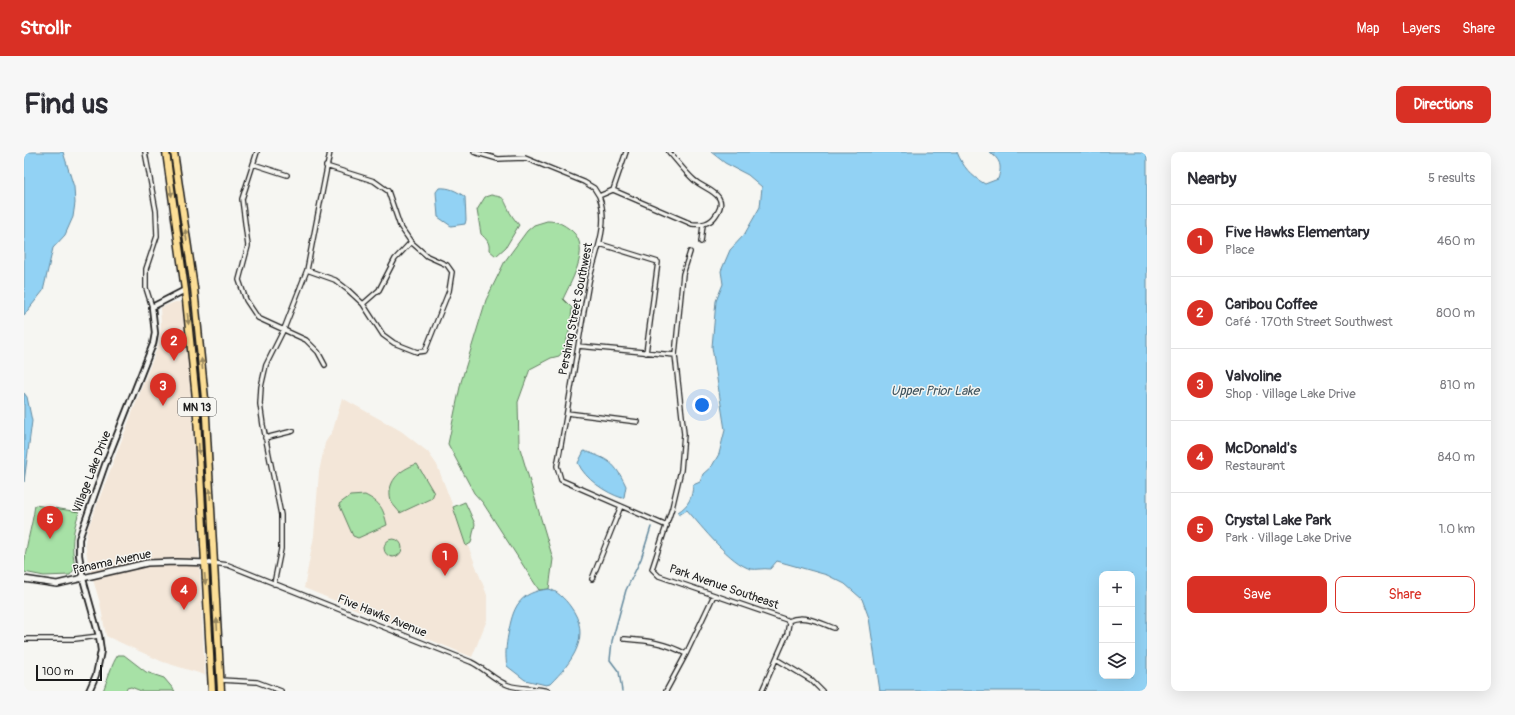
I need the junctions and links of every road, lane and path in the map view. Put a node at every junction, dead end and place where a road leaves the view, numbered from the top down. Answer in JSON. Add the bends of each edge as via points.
{"nodes":[{"id":1,"x":145,"y":152,"type":"edge"},
{"id":2,"x":166,"y":152,"type":"edge"},
{"id":3,"x":174,"y":152,"type":"edge"},
{"id":4,"x":257,"y":152,"type":"edge"},
{"id":5,"x":330,"y":152,"type":"edge"},
{"id":6,"x":474,"y":152,"type":"edge"},
{"id":7,"x":626,"y":152,"type":"edge"},
{"id":8,"x":669,"y":152,"type":"edge"},
{"id":9,"x":253,"y":164,"type":"junction"},
{"id":10,"x":326,"y":166,"type":"junction"},
{"id":11,"x":287,"y":175,"type":"dead end"},
{"id":12,"x":613,"y":190,"type":"junction"},
{"id":13,"x":599,"y":196,"type":"junction"},
{"id":14,"x":703,"y":225,"type":"junction"},
{"id":15,"x":411,"y":242,"type":"junction"},
{"id":16,"x":701,"y":242,"type":"dead end"},
{"id":17,"x":600,"y":244,"type":"junction"},
{"id":18,"x":690,"y":252,"type":"dead end"},
{"id":19,"x":307,"y":270,"type":"junction"},
{"id":20,"x":185,"y":290,"type":"junction"},
{"id":21,"x":362,"y":304,"type":"junction"},
{"id":22,"x":152,"y":307,"type":"junction"},
{"id":23,"x":284,"y":329,"type":"junction"},
{"id":24,"x":578,"y":346,"type":"junction"},
{"id":25,"x":646,"y":353,"type":"junction"},
{"id":26,"x":675,"y":355,"type":"junction"},
{"id":27,"x":324,"y":365,"type":"dead end"},
{"id":28,"x":567,"y":413,"type":"junction"},
{"id":29,"x":638,"y":422,"type":"dead end"},
{"id":30,"x":293,"y":431,"type":"dead end"},
{"id":31,"x":266,"y":438,"type":"junction"},
{"id":32,"x":621,"y":506,"type":"junction"},
{"id":33,"x":667,"y":526,"type":"junction"},
{"id":34,"x":204,"y":563,"type":"junction"},
{"id":35,"x":213,"y":563,"type":"junction"},
{"id":36,"x":24,"y":579,"type":"edge"},
{"id":37,"x":83,"y":579,"type":"junction"},
{"id":38,"x":592,"y":579,"type":"dead end"},
{"id":39,"x":274,"y":584,"type":"junction"},
{"id":40,"x":714,"y":595,"type":"junction"},
{"id":41,"x":788,"y":622,"type":"junction"},
{"id":42,"x":834,"y":628,"type":"dead end"},
{"id":43,"x":99,"y":636,"type":"junction"},
{"id":44,"x":24,"y":639,"type":"edge"},
{"id":45,"x":624,"y":639,"type":"dead end"},
{"id":46,"x":686,"y":654,"type":"junction"},
{"id":47,"x":776,"y":659,"type":"junction"},
{"id":48,"x":220,"y":680,"type":"junction"},
{"id":49,"x":523,"y":690,"type":"edge"},
{"id":50,"x":89,"y":691,"type":"edge"},
{"id":51,"x":212,"y":691,"type":"edge"},
{"id":52,"x":221,"y":691,"type":"edge"},
{"id":53,"x":281,"y":691,"type":"edge"},
{"id":54,"x":548,"y":691,"type":"edge"},
{"id":55,"x":666,"y":691,"type":"edge"},
{"id":56,"x":762,"y":691,"type":"edge"},
{"id":57,"x":822,"y":691,"type":"edge"}],
"edges":[{"from":1,"to":22,"type":"street","via":[[156,212],[157,236],[146,269],[146,288]]},
{"from":2,"to":20,"type":"main road","number":"MN 13","one_way":true},
{"from":35,"to":3,"type":"main road","number":"MN 13","one_way":true,"via":[[206,399],[194,288]]},
{"from":4,"to":9,"type":"street"},
{"from":5,"to":10,"type":"street"},
{"from":6,"to":13,"type":"street","via":[[498,159],[525,158],[584,182],[594,188]]},
{"from":7,"to":12,"type":"street"},
{"from":8,"to":14,"type":"street","via":[[694,180],[715,193],[720,200],[719,210],[714,219]]},
{"from":9,"to":11,"type":"street"},
{"from":9,"to":23,"type":"street","via":[[242,199],[248,246],[239,280],[246,300],[258,318]]},
{"from":10,"to":15,"type":"street","via":[[374,181],[388,191],[400,226]]},
{"from":10,"to":19,"type":"street"},
{"from":12,"to":13,"type":"street"},
{"from":12,"to":14,"type":"street","via":[[692,224]]},
{"from":13,"to":17,"type":"street","name":"Pershing Street Southwest","via":[[603,206]]},
{"from":14,"to":16,"type":"street"},
{"from":15,"to":21,"type":"street","via":[[395,259],[379,290]]},
{"from":15,"to":21,"type":"street","via":[[427,256],[447,265],[452,272],[449,291],[425,351],[417,352],[402,347],[383,335]]},
{"from":17,"to":24,"type":"street","name":"Pershing Street Southwest","via":[[590,280]]},
{"from":17,"to":25,"type":"street","via":[[658,262]]},
{"from":18,"to":26,"type":"street","via":[[682,274]]},
{"from":19,"to":21,"type":"street","via":[[335,280]]},
{"from":19,"to":23,"type":"street"},
{"from":20,"to":22,"type":"street"},
{"from":20,"to":34,"type":"main road","number":"MN 13","one_way":true,"via":[[196,399]]},
{"from":22,"to":37,"type":"street","name":"Village Lake Drive","via":[[155,333],[153,344],[79,539]]},
{"from":23,"to":27,"type":"street","via":[[306,340],[318,352]]},
{"from":23,"to":31,"type":"street","via":[[266,365],[262,387],[260,404]]},
{"from":24,"to":25,"type":"street"},
{"from":24,"to":28,"type":"street","name":"Pershing Street Southwest"},
{"from":25,"to":26,"type":"street"},
{"from":26,"to":33,"type":"street","via":[[684,434],[681,470]]},
{"from":28,"to":29,"type":"street"},
{"from":28,"to":32,"type":"street","name":"Pershing Street Southwest","via":[[557,466],[561,480]]},
{"from":30,"to":31,"type":"street"},
{"from":31,"to":39,"type":"street","via":[[281,515],[281,549]]},
{"from":32,"to":33,"type":"street"},
{"from":32,"to":38,"type":"street"},
{"from":33,"to":40,"type":"street","name":"Park Avenue Southeast","via":[[652,569],[659,576]]},
{"from":34,"to":35,"type":"main road","name":"Five Hawks Avenue"},
{"from":34,"to":37,"type":"main road","name":"Panama Avenue","via":[[147,563]]},
{"from":34,"to":51,"type":"main road","number":"MN 13","one_way":true},
{"from":35,"to":39,"type":"street","name":"Five Hawks Avenue","via":[[228,565]]},
{"from":48,"to":35,"type":"main road","number":"MN 13","one_way":true},
{"from":36,"to":37,"type":"main road","name":"Panama Avenue","via":[[57,584]]},
{"from":37,"to":43,"type":"street","name":"Village Lake Drive"},
{"from":39,"to":49,"type":"street","name":"Five Hawks Avenue","via":[[481,666],[501,683]]},
{"from":40,"to":41,"type":"street","name":"Park Avenue Southeast","via":[[781,617]]},
{"from":40,"to":46,"type":"street"},
{"from":41,"to":42,"type":"street","name":"Park Avenue Southeast","via":[[795,618],[806,618]]},
{"from":41,"to":47,"type":"street"},
{"from":43,"to":44,"type":"street","via":[[75,639]]},
{"from":43,"to":50,"type":"street","name":"Village Lake Drive","via":[[101,651],[96,675]]},
{"from":45,"to":46,"type":"street","via":[[655,641]]},
{"from":46,"to":55,"type":"street"},
{"from":47,"to":56,"type":"street"},
{"from":47,"to":57,"type":"street","via":[[811,680]]},
{"from":48,"to":52,"type":"main road","number":"MN 13"},
{"from":48,"to":53,"type":"street","via":[[257,682]]},
{"from":49,"to":54,"type":"street","name":"Five Hawks Avenue"}]}
